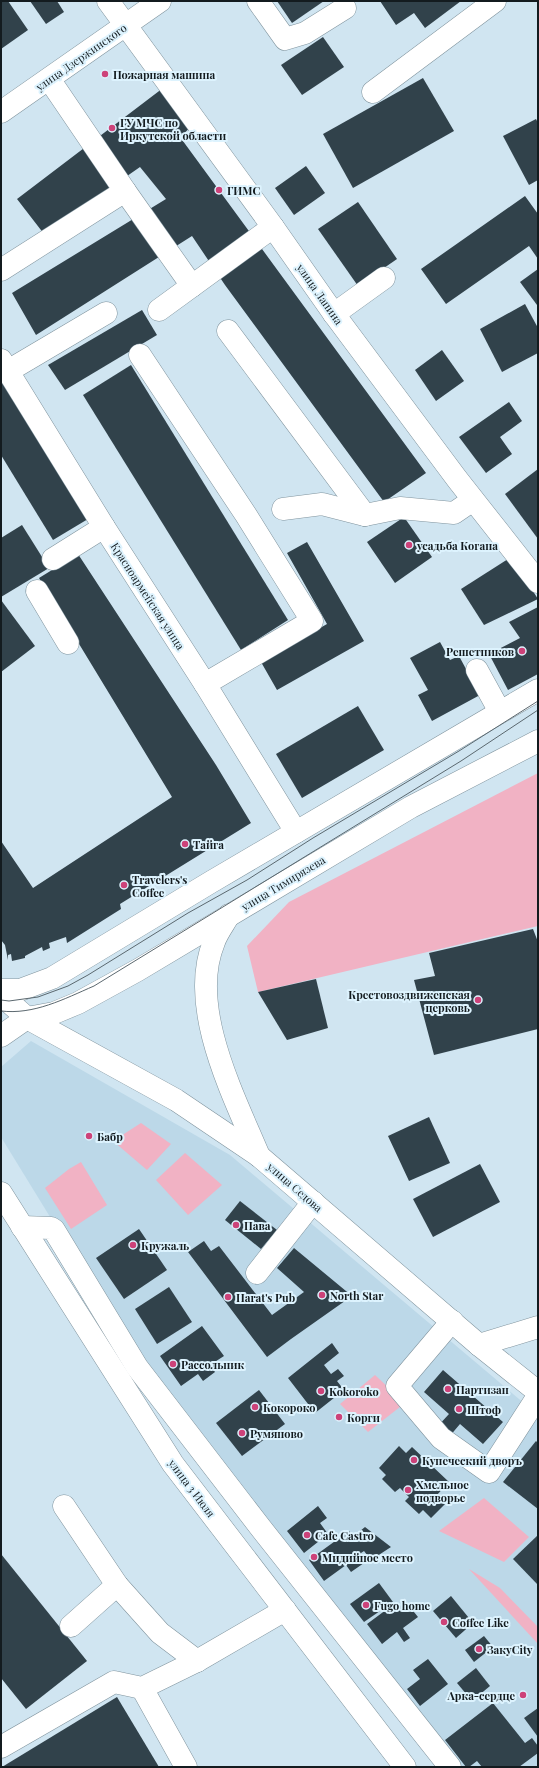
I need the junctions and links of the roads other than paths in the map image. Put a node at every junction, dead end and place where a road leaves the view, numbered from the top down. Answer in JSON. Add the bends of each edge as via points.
{"nodes":[{"id":1,"x":108,"y":1,"type":"edge"},
{"id":2,"x":160,"y":1,"type":"edge"},
{"id":3,"x":258,"y":1,"type":"edge"},
{"id":4,"x":495,"y":1,"type":"edge"},
{"id":5,"x":345,"y":8,"type":"dead end"},
{"id":6,"x":126,"y":25,"type":"junction"},
{"id":7,"x":49,"y":79,"type":"junction"},
{"id":8,"x":373,"y":92,"type":"dead end"},
{"id":9,"x":1,"y":112,"type":"edge"},
{"id":10,"x":125,"y":191,"type":"junction"},
{"id":11,"x":273,"y":226,"type":"junction"},
{"id":12,"x":2,"y":266,"type":"edge"},
{"id":13,"x":384,"y":278,"type":"dead end"},
{"id":14,"x":192,"y":286,"type":"junction"},
{"id":15,"x":160,"y":310,"type":"dead end"},
{"id":16,"x":106,"y":313,"type":"dead end"},
{"id":17,"x":334,"y":314,"type":"junction"},
{"id":18,"x":228,"y":332,"type":"dead end"},
{"id":19,"x":140,"y":355,"type":"dead end"},
{"id":20,"x":4,"y":365,"type":"edge"},
{"id":21,"x":473,"y":500,"type":"junction"},
{"id":22,"x":283,"y":509,"type":"dead end"},
{"id":23,"x":365,"y":515,"type":"junction"},
{"id":24,"x":104,"y":527,"type":"junction"},
{"id":25,"x":53,"y":559,"type":"dead end"},
{"id":26,"x":536,"y":575,"type":"edge"},
{"id":27,"x":37,"y":591,"type":"dead end"},
{"id":28,"x":68,"y":643,"type":"dead end"},
{"id":29,"x":477,"y":670,"type":"dead end"},
{"id":30,"x":205,"y":684,"type":"junction"},
{"id":31,"x":538,"y":690,"type":"edge"},
{"id":32,"x":500,"y":712,"type":"junction"},
{"id":33,"x":538,"y":742,"type":"edge"},
{"id":34,"x":296,"y":832,"type":"junction"},
{"id":35,"x":229,"y":915,"type":"junction"},
{"id":36,"x":52,"y":978,"type":"junction"},
{"id":37,"x":1,"y":990,"type":"edge"},
{"id":38,"x":1,"y":995,"type":"edge"},
{"id":39,"x":1,"y":1018,"type":"edge"},
{"id":40,"x":27,"y":1018,"type":"junction"},
{"id":41,"x":1,"y":1036,"type":"edge"},
{"id":42,"x":259,"y":1156,"type":"junction"},
{"id":43,"x":2,"y":1198,"type":"edge"},
{"id":44,"x":313,"y":1202,"type":"junction"},
{"id":45,"x":22,"y":1227,"type":"junction"},
{"id":46,"x":257,"y":1273,"type":"dead end"},
{"id":47,"x":452,"y":1321,"type":"junction"},
{"id":48,"x":538,"y":1327,"type":"edge"},
{"id":49,"x":479,"y":1345,"type":"junction"},
{"id":50,"x":538,"y":1392,"type":"edge"},
{"id":51,"x":538,"y":1396,"type":"edge"},
{"id":52,"x":64,"y":1506,"type":"dead end"},
{"id":53,"x":117,"y":1585,"type":"junction"},
{"id":54,"x":285,"y":1610,"type":"junction"},
{"id":55,"x":70,"y":1626,"type":"dead end"},
{"id":56,"x":197,"y":1660,"type":"junction"},
{"id":57,"x":142,"y":1688,"type":"junction"},
{"id":58,"x":1,"y":1747,"type":"edge"},
{"id":59,"x":186,"y":1767,"type":"edge"},
{"id":60,"x":405,"y":1767,"type":"edge"},
{"id":61,"x":450,"y":1767,"type":"edge"}],
"edges":[{"from":1,"to":6,"type":"street","name":"улица Лапина"},
{"from":2,"to":6,"type":"street","name":"улица Дзержинского"},
{"from":3,"to":5,"type":"street","via":[[285,39],[305,33]]},
{"from":4,"to":8,"type":"street"},
{"from":6,"to":7,"type":"street","name":"улица Дзержинского"},
{"from":6,"to":11,"type":"street","name":"улица Лапина"},
{"from":7,"to":9,"type":"street","name":"улица Дзержинского"},
{"from":7,"to":10,"type":"street"},
{"from":10,"to":12,"type":"street"},
{"from":10,"to":14,"type":"street"},
{"from":11,"to":14,"type":"street"},
{"from":11,"to":17,"type":"street","name":"улица Лапина"},
{"from":13,"to":17,"type":"street"},
{"from":14,"to":15,"type":"street"},
{"from":16,"to":20,"type":"street"},
{"from":17,"to":21,"type":"street","name":"улица Лапина"},
{"from":18,"to":23,"type":"street"},
{"from":19,"to":30,"type":"street","via":[[246,515],[312,621]]},
{"from":20,"to":24,"type":"street","name":"Красноармейская улица"},
{"from":21,"to":23,"type":"street","via":[[454,513],[400,508]]},
{"from":21,"to":26,"type":"street","name":"улица Лапина"},
{"from":22,"to":23,"type":"street","via":[[322,504]]},
{"from":24,"to":25,"type":"street"},
{"from":24,"to":30,"type":"street","name":"Красноармейская улица"},
{"from":27,"to":28,"type":"street"},
{"from":29,"to":32,"type":"street"},
{"from":30,"to":34,"type":"street","name":"Красноармейская улица"},
{"from":31,"to":32,"type":"street"},
{"from":32,"to":34,"type":"street"},
{"from":33,"to":35,"type":"street","name":"улица Тимирязева","via":[[411,807]]},
{"from":34,"to":36,"type":"street"},
{"from":35,"to":40,"type":"street","name":"улица Тимирязева","via":[[78,1004],[54,1013]]},
{"from":35,"to":42,"type":"street","via":[[214,942],[208,960],[206,1004],[227,1079]]},
{"from":36,"to":37,"type":"street","via":[[20,990]]},
{"from":36,"to":40,"type":"street"},
{"from":38,"to":40,"type":"street","name":"улица Седова"},
{"from":39,"to":40,"type":"street"},
{"from":40,"to":41,"type":"street"},
{"from":40,"to":42,"type":"street","name":"улица Седова","via":[[176,1100]]},
{"from":42,"to":44,"type":"street","name":"улица Седова"},
{"from":43,"to":45,"type":"street","name":"улица 3 Июля"},
{"from":44,"to":46,"type":"street"},
{"from":44,"to":47,"type":"street","name":"улица Седова"},
{"from":45,"to":54,"type":"street","name":"улица 3 Июля","via":[[173,1464]]},
{"from":45,"to":61,"type":"street","via":[[54,1230],[137,1367]]},
{"from":47,"to":49,"type":"street","name":"улица Седова"},
{"from":47,"to":51,"type":"street","via":[[397,1386],[441,1438],[489,1472]]},
{"from":48,"to":49,"type":"street"},
{"from":49,"to":50,"type":"street","name":"улица Седова"},
{"from":52,"to":53,"type":"street"},
{"from":53,"to":55,"type":"street"},
{"from":53,"to":56,"type":"street","via":[[160,1633]]},
{"from":54,"to":56,"type":"street"},
{"from":54,"to":60,"type":"street","name":"улица 3 Июля"},
{"from":56,"to":57,"type":"street"},
{"from":57,"to":58,"type":"street","via":[[114,1682]]},
{"from":57,"to":59,"type":"street"}]}
